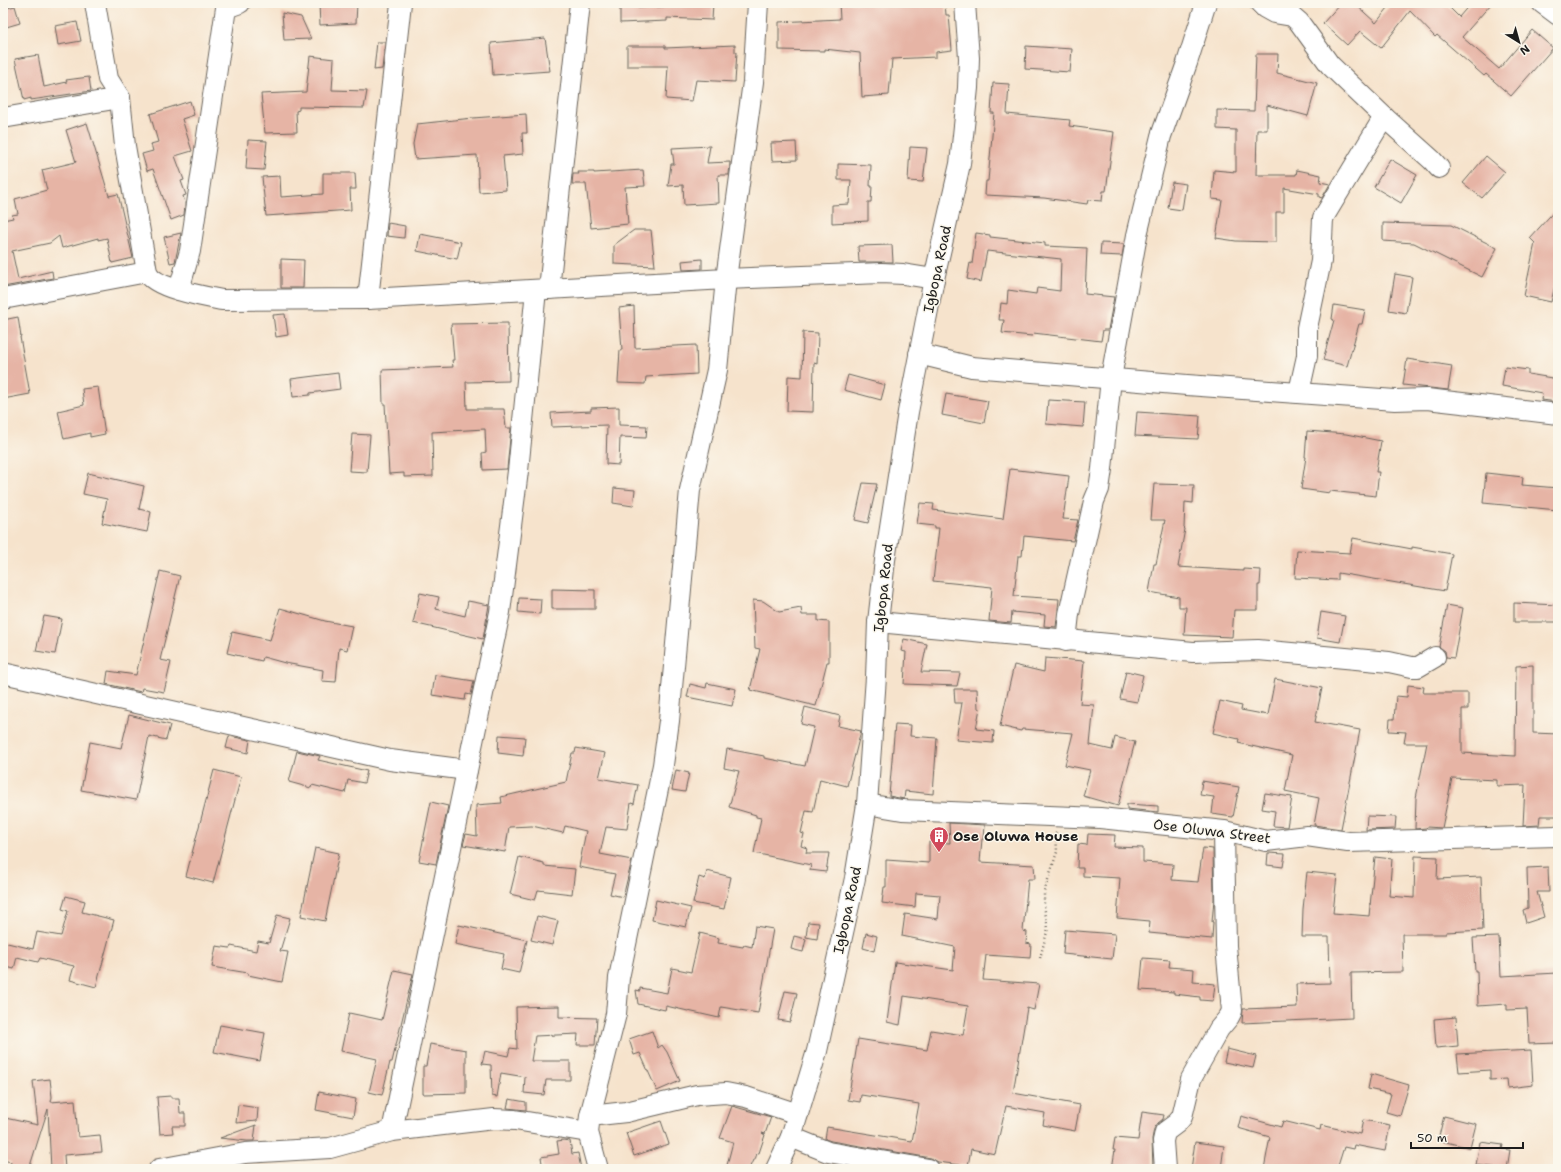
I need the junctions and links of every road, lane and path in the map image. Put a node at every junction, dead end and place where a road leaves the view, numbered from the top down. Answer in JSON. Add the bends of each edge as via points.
{"nodes":[{"id":1,"x":95,"y":3,"type":"edge"},
{"id":2,"x":240,"y":3,"type":"edge"},
{"id":3,"x":401,"y":3,"type":"edge"},
{"id":4,"x":580,"y":3,"type":"edge"},
{"id":5,"x":758,"y":3,"type":"edge"},
{"id":6,"x":964,"y":3,"type":"edge"},
{"id":7,"x":1206,"y":3,"type":"edge"},
{"id":8,"x":1260,"y":3,"type":"edge"},
{"id":9,"x":1542,"y":3,"type":"edge"},
{"id":10,"x":1558,"y":15,"type":"edge"},
{"id":11,"x":120,"y":98,"type":"junction"},
{"id":12,"x":1384,"y":117,"type":"junction"},
{"id":13,"x":3,"y":118,"type":"edge"},
{"id":14,"x":1439,"y":168,"type":"dead end"},
{"id":15,"x":148,"y":272,"type":"junction"},
{"id":16,"x":726,"y":279,"type":"junction"},
{"id":17,"x":934,"y":279,"type":"junction"},
{"id":18,"x":179,"y":290,"type":"junction"},
{"id":19,"x":543,"y":290,"type":"junction"},
{"id":20,"x":3,"y":299,"type":"edge"},
{"id":21,"x":368,"y":299,"type":"junction"},
{"id":22,"x":919,"y":354,"type":"junction"},
{"id":23,"x":1111,"y":378,"type":"junction"},
{"id":24,"x":1299,"y":392,"type":"junction"},
{"id":25,"x":1558,"y":414,"type":"edge"},
{"id":26,"x":878,"y":622,"type":"junction"},
{"id":27,"x":1066,"y":641,"type":"junction"},
{"id":28,"x":1434,"y":657,"type":"dead end"},
{"id":29,"x":3,"y":673,"type":"edge"},
{"id":30,"x":467,"y":770,"type":"junction"},
{"id":31,"x":867,"y":804,"type":"junction"},
{"id":32,"x":1056,"y":816,"type":"junction"},
{"id":33,"x":1224,"y":831,"type":"junction"},
{"id":34,"x":1558,"y":836,"type":"edge"},
{"id":35,"x":1040,"y":958,"type":"dead end"},
{"id":36,"x":798,"y":1114,"type":"junction"},
{"id":37,"x":589,"y":1124,"type":"junction"},
{"id":38,"x":392,"y":1132,"type":"junction"},
{"id":39,"x":791,"y":1137,"type":"junction"},
{"id":40,"x":159,"y":1169,"type":"edge"},
{"id":41,"x":598,"y":1169,"type":"edge"},
{"id":42,"x":776,"y":1169,"type":"edge"},
{"id":43,"x":929,"y":1169,"type":"edge"},
{"id":44,"x":1165,"y":1169,"type":"edge"}],
"edges":[{"from":1,"to":11,"type":"street","via":[[108,79]]},
{"from":2,"to":18,"type":"street","via":[[226,8],[190,251]]},
{"from":3,"to":21,"type":"street"},
{"from":4,"to":19,"type":"street"},
{"from":5,"to":16,"type":"street","via":[[754,82]]},
{"from":6,"to":17,"type":"street","name":"Igbopa Road","via":[[968,88],[960,164]]},
{"from":7,"to":23,"type":"street","via":[[1161,136],[1137,235]]},
{"from":8,"to":12,"type":"street","via":[[1274,13],[1292,16],[1299,22],[1330,65]]},
{"from":9,"to":10,"type":"street"},
{"from":11,"to":13,"type":"street"},
{"from":11,"to":15,"type":"street"},
{"from":12,"to":14,"type":"street"},
{"from":12,"to":24,"type":"street","via":[[1322,218],[1321,261]]},
{"from":15,"to":18,"type":"street","via":[[149,276],[157,281]]},
{"from":15,"to":20,"type":"street"},
{"from":16,"to":17,"type":"street","via":[[882,273]]},
{"from":16,"to":19,"type":"street"},
{"from":16,"to":37,"type":"street","via":[[717,370],[690,490],[663,765],[619,978],[616,1014]]},
{"from":17,"to":22,"type":"street","name":"Igbopa Road"},
{"from":18,"to":21,"type":"street","via":[[222,300]]},
{"from":19,"to":21,"type":"street"},
{"from":19,"to":30,"type":"street","via":[[500,612]]},
{"from":22,"to":23,"type":"street","via":[[972,367]]},
{"from":22,"to":26,"type":"street","name":"Igbopa Road","via":[[885,560]]},
{"from":23,"to":24,"type":"street"},
{"from":23,"to":27,"type":"street","via":[[1099,489],[1094,501],[1069,614]]},
{"from":24,"to":25,"type":"street","via":[[1395,400],[1428,400]]},
{"from":26,"to":27,"type":"street"},
{"from":26,"to":31,"type":"street","name":"Igbopa Road"},
{"from":27,"to":28,"type":"street","via":[[1193,652],[1258,650],[1389,662],[1412,667],[1418,667]]},
{"from":29,"to":30,"type":"street","via":[[390,760]]},
{"from":30,"to":38,"type":"street"},
{"from":31,"to":32,"type":"street","name":"Ose Oluwa Street","via":[[902,810]]},
{"from":31,"to":36,"type":"street","name":"Igbopa Road","via":[[817,1051]]},
{"from":32,"to":33,"type":"street","name":"Ose Oluwa Street"},
{"from":32,"to":35,"type":"path","via":[[1056,852],[1044,892],[1048,928]]},
{"from":33,"to":34,"type":"street","name":"Ose Oluwa Street","via":[[1266,841],[1307,836],[1348,842]]},
{"from":33,"to":44,"type":"street","via":[[1226,946],[1232,1011],[1218,1029],[1191,1079],[1182,1117],[1165,1132]]},
{"from":36,"to":37,"type":"street","via":[[726,1093],[697,1095]]},
{"from":36,"to":39,"type":"street","name":"Igbopa Road"},
{"from":37,"to":38,"type":"street","via":[[494,1119]]},
{"from":37,"to":41,"type":"street"},
{"from":38,"to":40,"type":"street","via":[[330,1148],[245,1153]]},
{"from":39,"to":42,"type":"street","name":"Igbopa Road"},
{"from":39,"to":43,"type":"street","via":[[828,1152]]}]}
